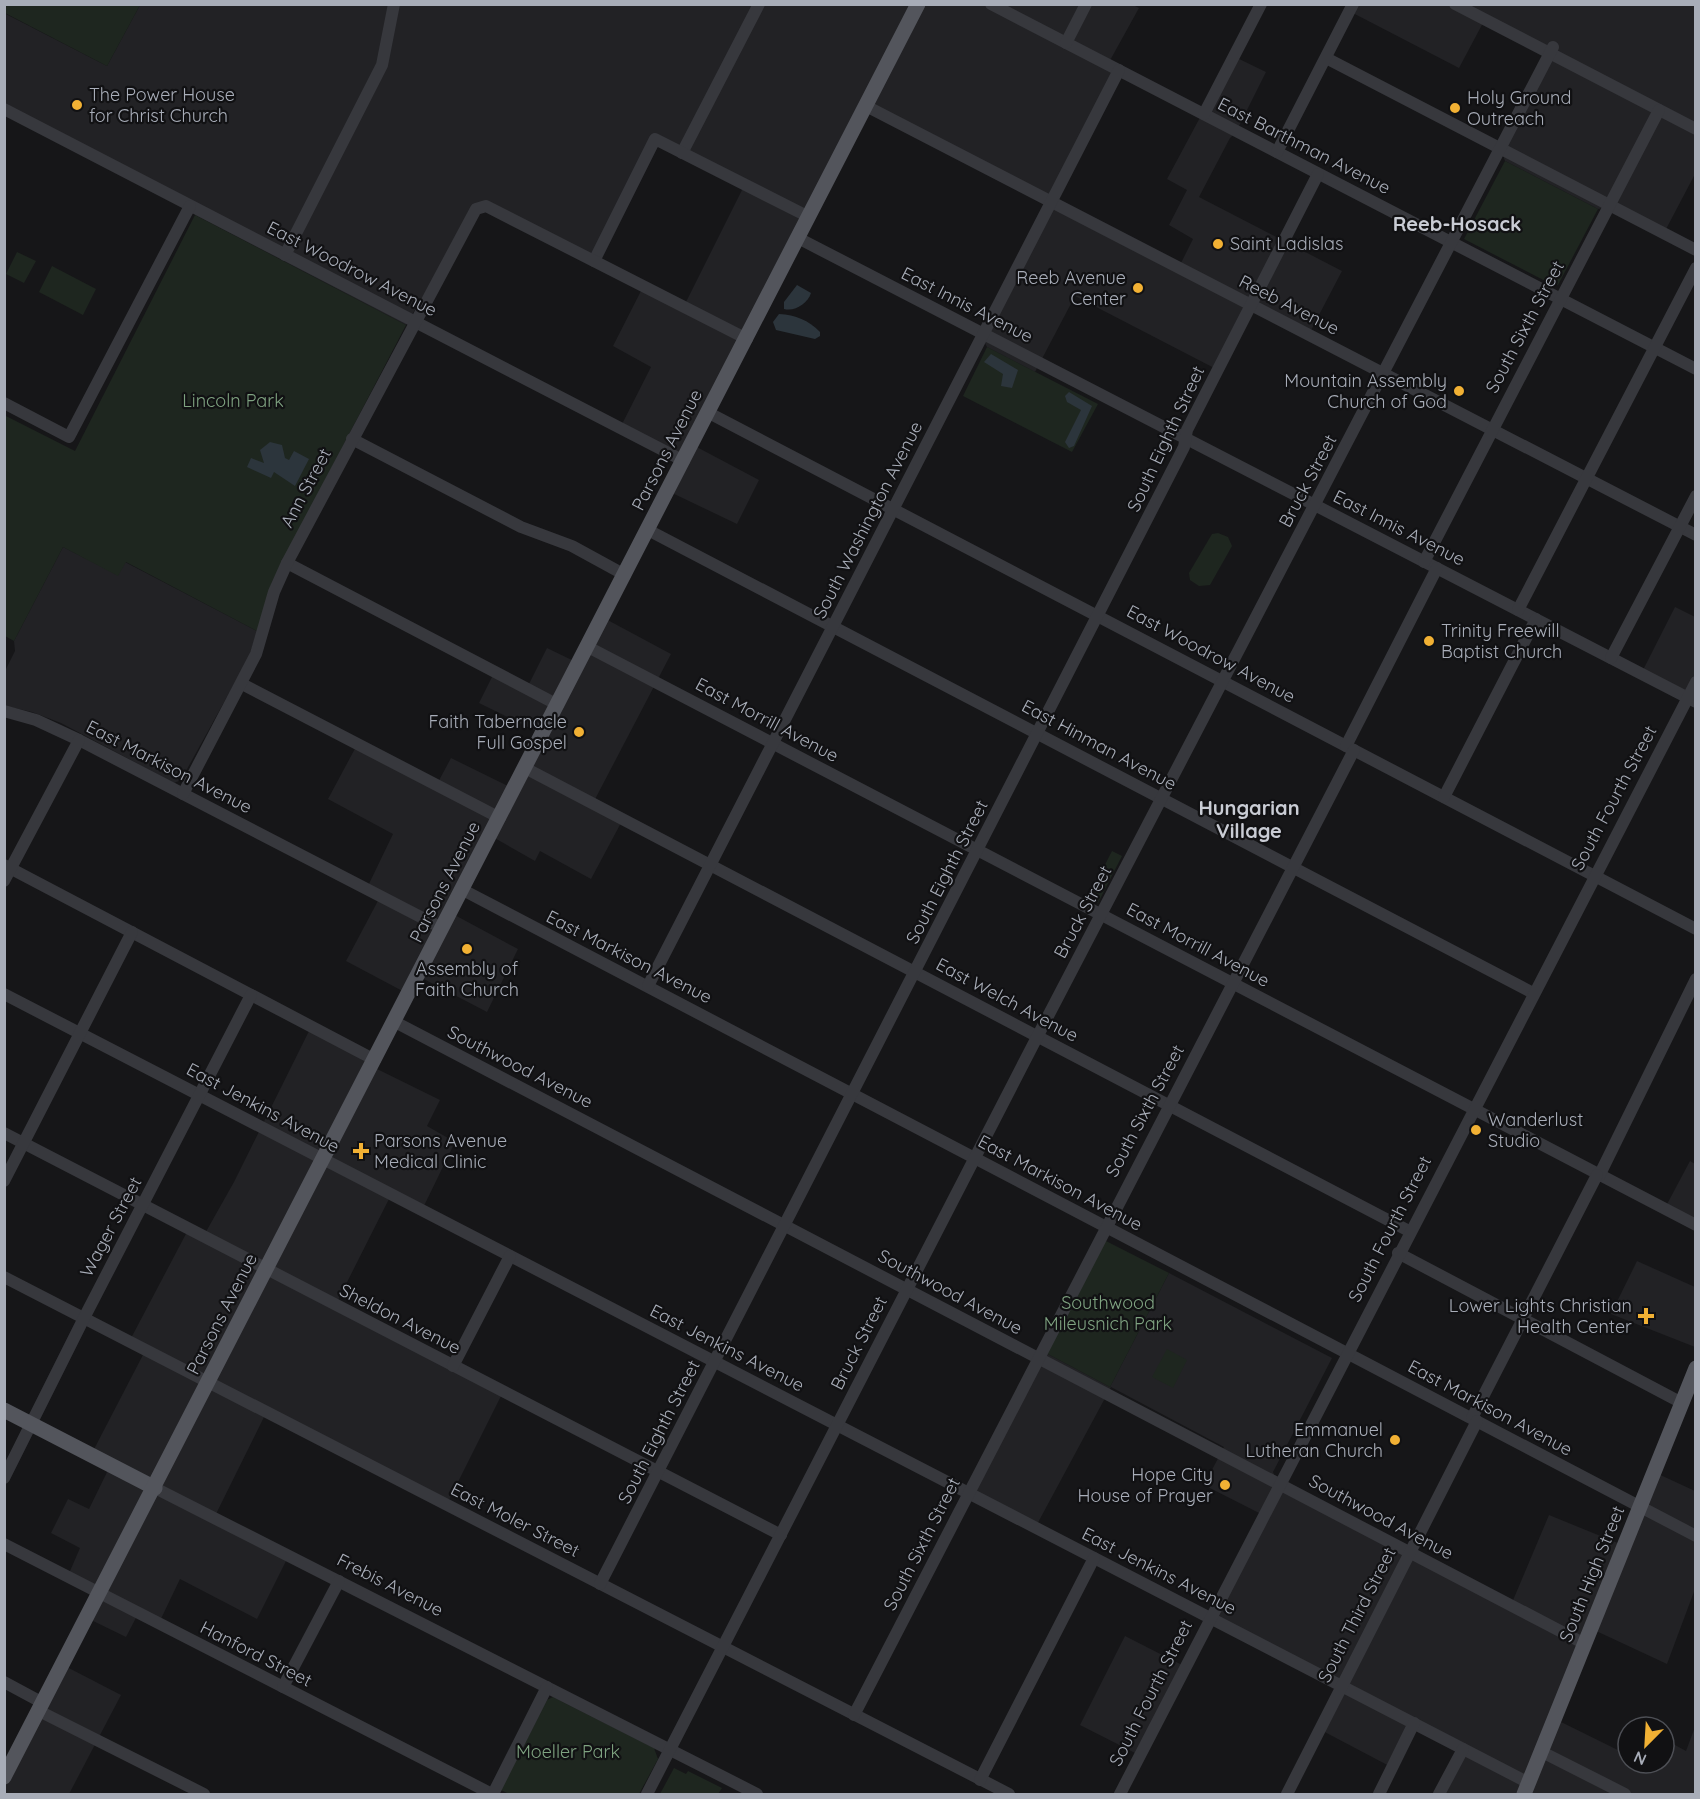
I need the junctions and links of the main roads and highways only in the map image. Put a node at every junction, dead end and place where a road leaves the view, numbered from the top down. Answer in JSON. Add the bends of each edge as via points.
{"nodes":[{"id":1,"x":918,"y":4,"type":"edge"},
{"id":2,"x":1694,"y":1376,"type":"edge"},
{"id":3,"x":4,"y":1410,"type":"edge"},
{"id":4,"x":155,"y":1488,"type":"junction"},
{"id":5,"x":4,"y":1777,"type":"edge"},
{"id":6,"x":1527,"y":1789,"type":"edge"}],
"edges":[{"from":1,"to":4,"type":"main road","name":"Parsons Avenue"},
{"from":2,"to":6,"type":"main road","name":"South High Street"},
{"from":3,"to":4,"type":"main road","name":"Frebis Avenue"},
{"from":4,"to":5,"type":"main road","name":"Parsons Avenue"}]}
